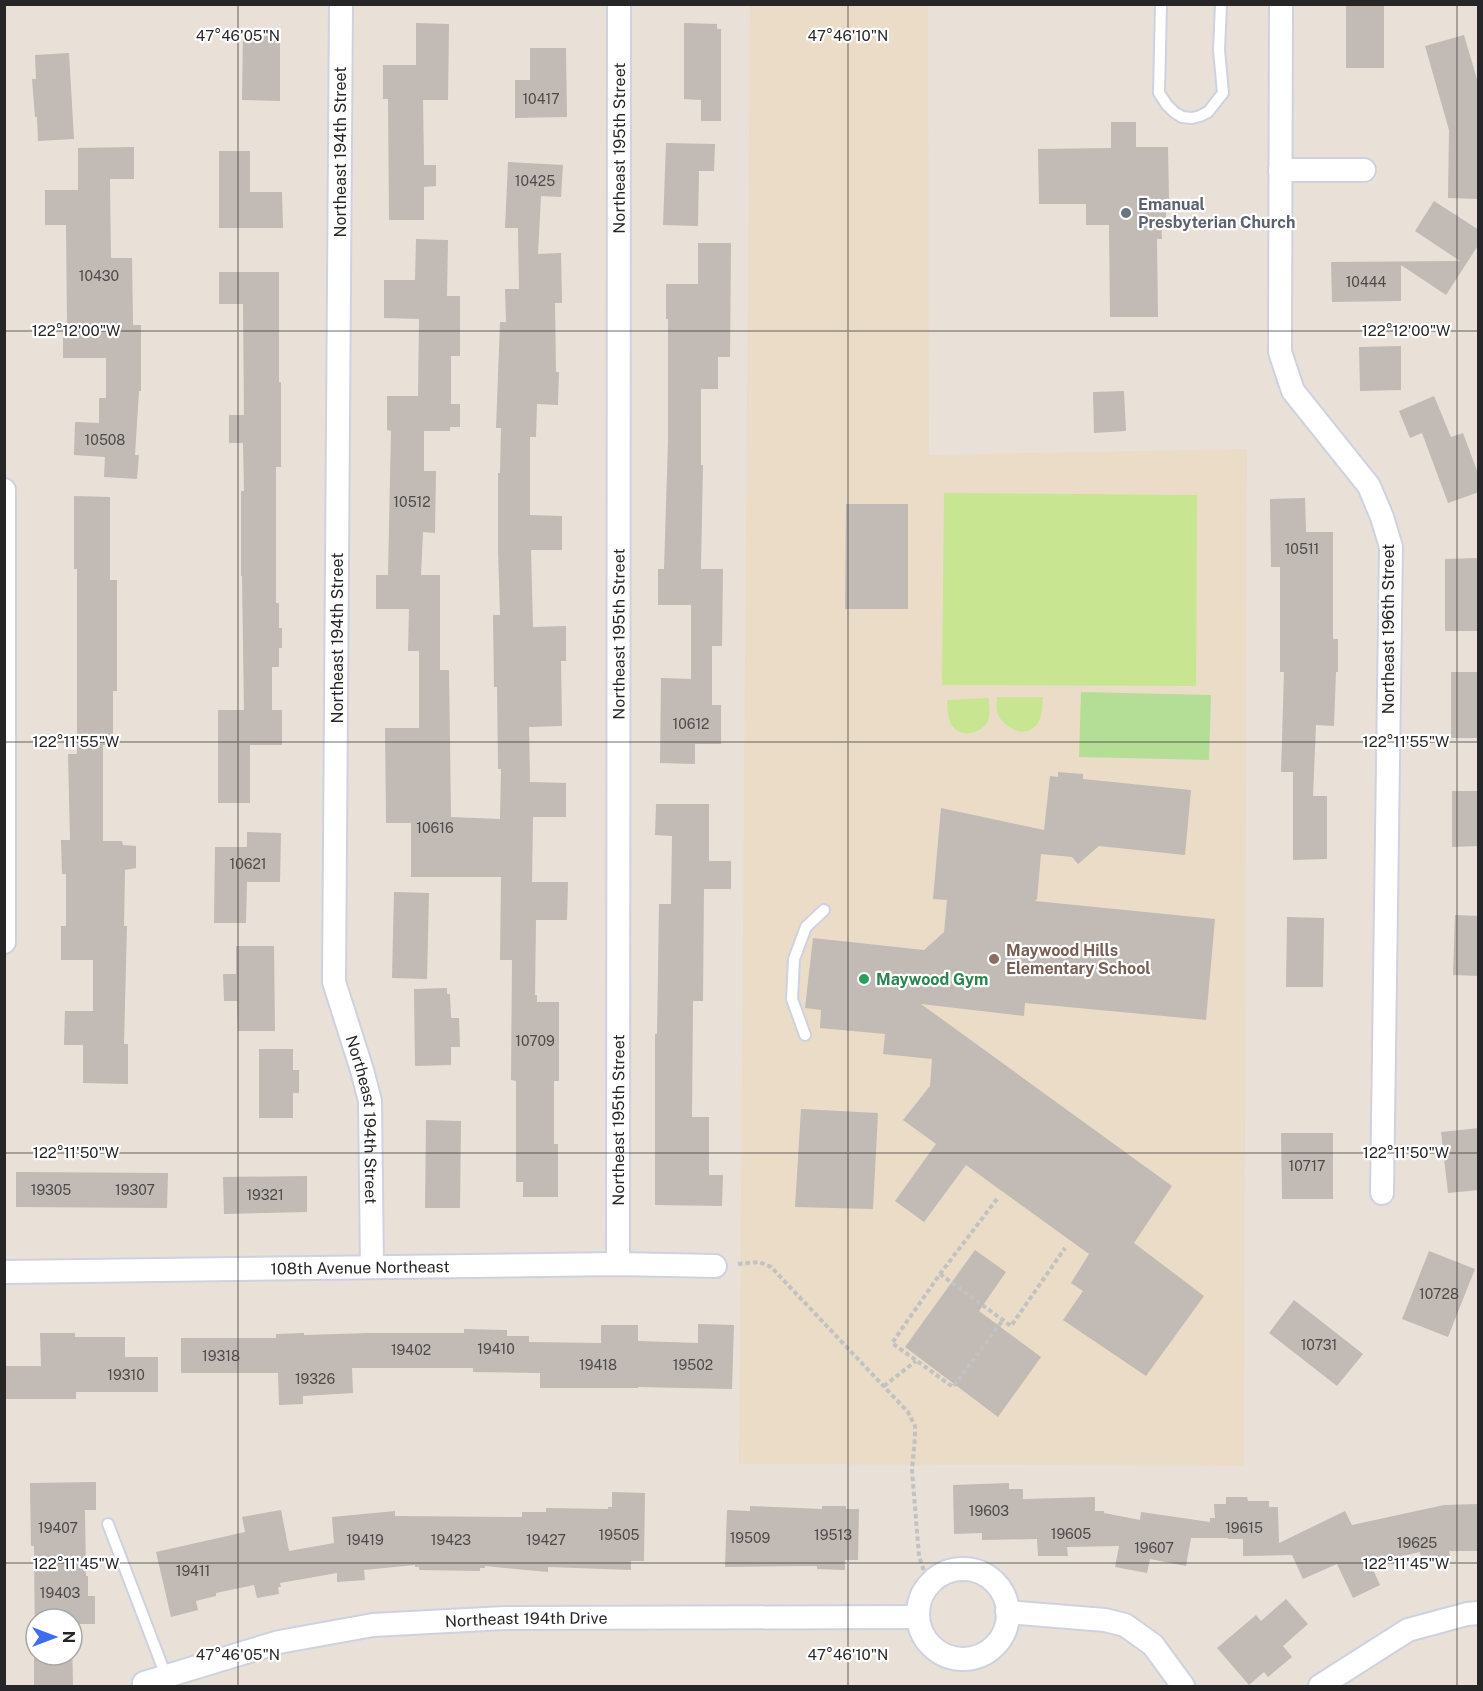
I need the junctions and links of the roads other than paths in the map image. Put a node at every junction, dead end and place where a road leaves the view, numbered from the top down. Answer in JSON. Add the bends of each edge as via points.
{"nodes":[{"id":1,"x":341,"y":4,"type":"edge"},
{"id":2,"x":619,"y":4,"type":"edge"},
{"id":3,"x":1161,"y":4,"type":"edge"},
{"id":4,"x":1221,"y":4,"type":"edge"},
{"id":5,"x":1281,"y":4,"type":"edge"},
{"id":6,"x":1280,"y":170,"type":"junction"},
{"id":7,"x":1364,"y":170,"type":"dead end"},
{"id":8,"x":4,"y":490,"type":"edge"},
{"id":9,"x":5,"y":561,"type":"edge"},
{"id":10,"x":824,"y":910,"type":"dead end"},
{"id":11,"x":4,"y":942,"type":"edge"},
{"id":12,"x":805,"y":1035,"type":"dead end"},
{"id":13,"x":1382,"y":1193,"type":"dead end"},
{"id":14,"x":618,"y":1264,"type":"junction"},
{"id":15,"x":715,"y":1266,"type":"road end"},
{"id":16,"x":372,"y":1267,"type":"junction"},
{"id":17,"x":4,"y":1272,"type":"edge"},
{"id":18,"x":108,"y":1524,"type":"dead end"},
{"id":19,"x":1007,"y":1612,"type":"junction"},
{"id":20,"x":1479,"y":1614,"type":"edge"},
{"id":21,"x":918,"y":1617,"type":"junction"},
{"id":22,"x":166,"y":1676,"type":"junction"},
{"id":23,"x":144,"y":1686,"type":"edge"},
{"id":24,"x":1183,"y":1686,"type":"edge"},
{"id":25,"x":1320,"y":1686,"type":"edge"}],
"edges":[{"from":1,"to":16,"type":"street","name":"Northeast 194th Street","via":[[334,982],[370,1101]]},
{"from":2,"to":14,"type":"street","name":"Northeast 195th Street"},
{"from":3,"to":4,"type":"lane","via":[[1159,93],[1174,112],[1192,118],[1208,112],[1223,93],[1219,50]]},
{"from":5,"to":6,"type":"street","name":"Northeast 196th Street"},
{"from":6,"to":7,"type":"street"},
{"from":6,"to":13,"type":"street","name":"Northeast 196th Street","via":[[1280,352],[1293,391],[1369,486],[1391,547]]},
{"from":8,"to":9,"type":"street"},
{"from":9,"to":11,"type":"street"},
{"from":10,"to":12,"type":"lane","via":[[806,927],[794,959],[792,999]]},
{"from":14,"to":15,"type":"street","name":"108th Avenue Northeast"},
{"from":14,"to":16,"type":"street","name":"108th Avenue Northeast"},
{"from":16,"to":17,"type":"street","name":"108th Avenue Northeast"},
{"from":18,"to":22,"type":"lane"},
{"from":19,"to":21,"type":"street","via":[[998,1642],[984,1654],[959,1659],[935,1650]]},
{"from":19,"to":21,"type":"street","via":[[1000,1588],[979,1572],[967,1569],[942,1574],[932,1582],[924,1592]]},
{"from":19,"to":24,"type":"street","via":[[1125,1625],[1153,1645]]},
{"from":20,"to":25,"type":"street","via":[[1408,1630]]},
{"from":21,"to":22,"type":"street","name":"Northeast 194th Drive","via":[[505,1618],[373,1625],[279,1642]]},
{"from":22,"to":23,"type":"street","name":"Northeast 194th Drive"}]}
